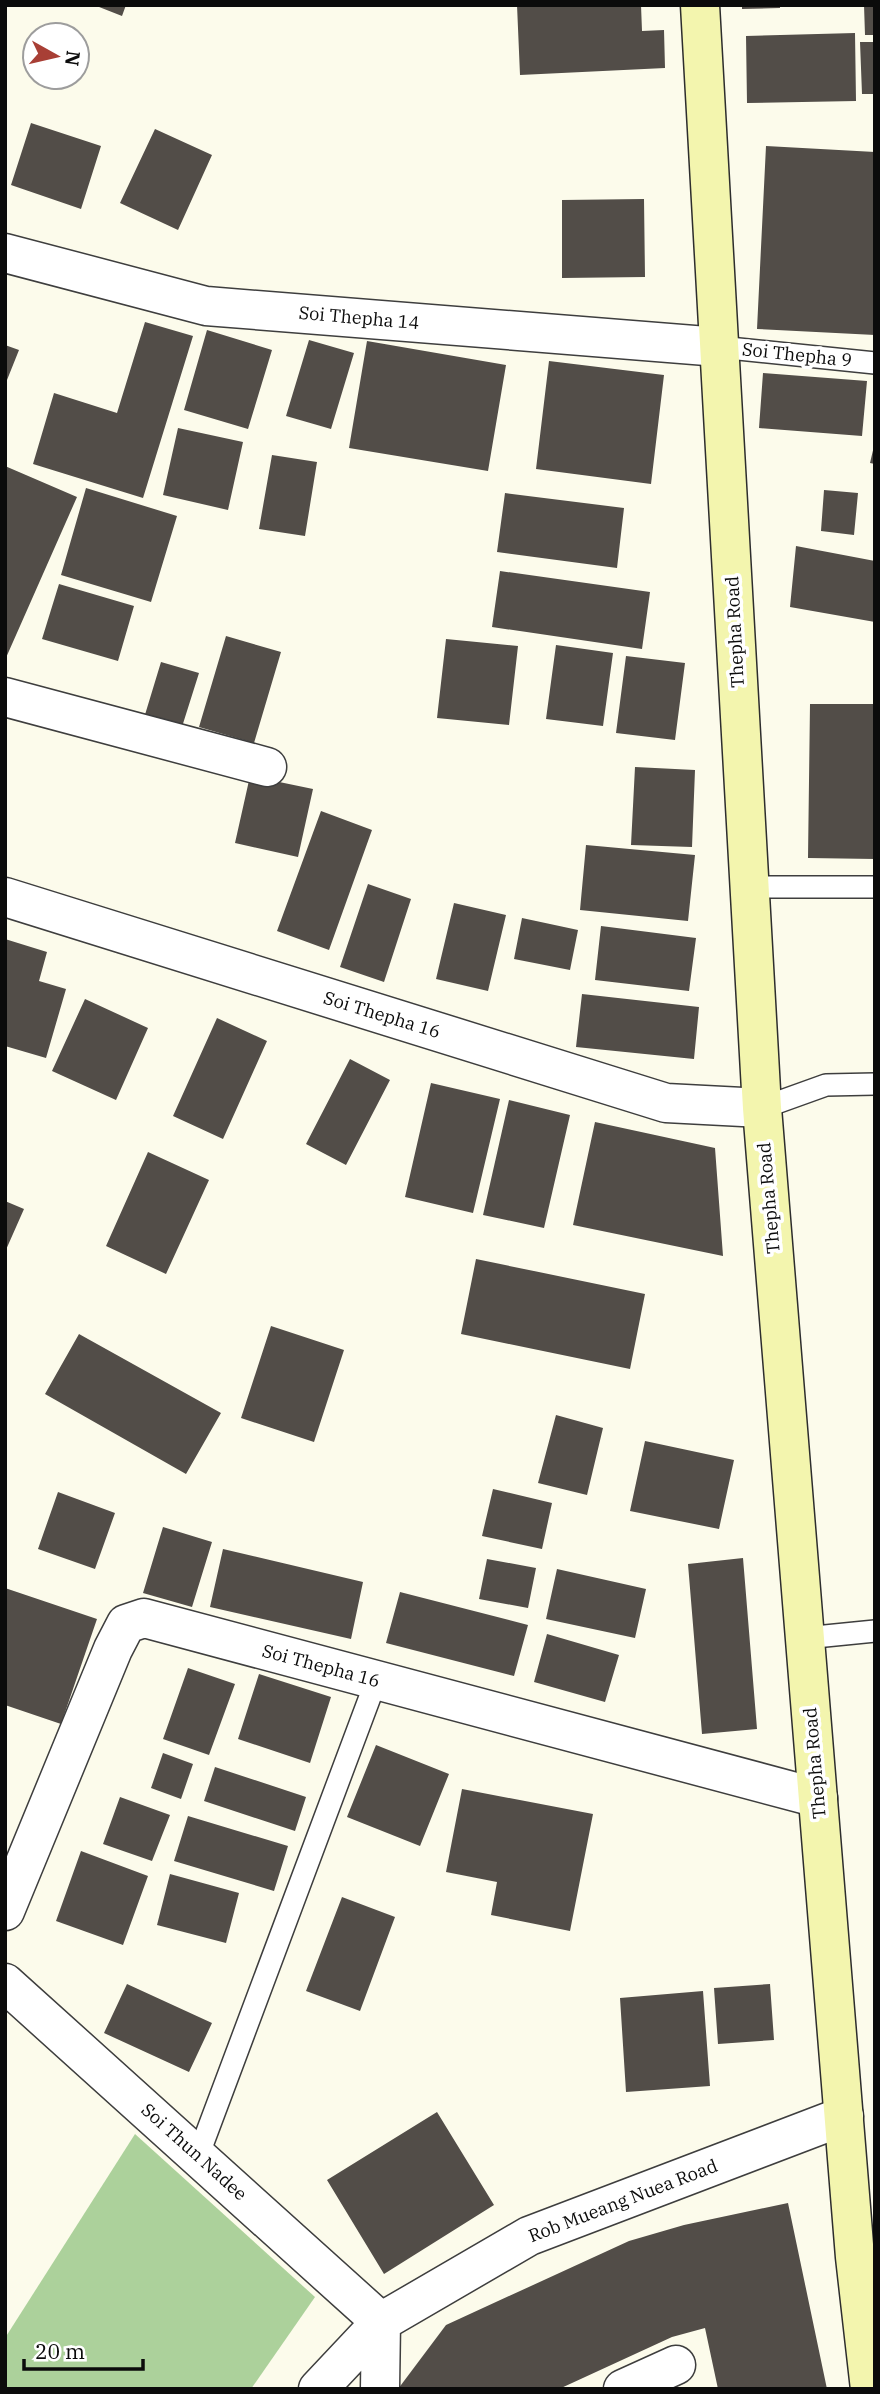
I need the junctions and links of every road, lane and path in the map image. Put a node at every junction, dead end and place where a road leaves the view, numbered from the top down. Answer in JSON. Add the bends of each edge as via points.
{"nodes":[{"id":1,"x":700,"y":5,"type":"edge"},
{"id":2,"x":5,"y":253,"type":"edge"},
{"id":3,"x":719,"y":347,"type":"junction"},
{"id":4,"x":875,"y":363,"type":"edge"},
{"id":5,"x":5,"y":697,"type":"edge"},
{"id":6,"x":267,"y":767,"type":"dead end"},
{"id":7,"x":749,"y":887,"type":"junction"},
{"id":8,"x":875,"y":887,"type":"edge"},
{"id":9,"x":5,"y":897,"type":"edge"},
{"id":10,"x":875,"y":1084,"type":"edge"},
{"id":11,"x":762,"y":1108,"type":"junction"},
{"id":12,"x":875,"y":1631,"type":"edge"},
{"id":13,"x":805,"y":1638,"type":"junction"},
{"id":14,"x":376,"y":1681,"type":"junction"},
{"id":15,"x":818,"y":1798,"type":"junction"},
{"id":16,"x":5,"y":1911,"type":"edge"},
{"id":17,"x":5,"y":1983,"type":"edge"},
{"id":18,"x":844,"y":2116,"type":"junction"},
{"id":19,"x":198,"y":2156,"type":"junction"},
{"id":20,"x":865,"y":2257,"type":"edge"},
{"id":21,"x":381,"y":2322,"type":"junction"},
{"id":22,"x":676,"y":2365,"type":"dead end"},
{"id":23,"x":318,"y":2389,"type":"edge"},
{"id":24,"x":380,"y":2389,"type":"edge"},
{"id":25,"x":623,"y":2389,"type":"edge"},
{"id":26,"x":870,"y":2389,"type":"edge"}],
"edges":[{"from":1,"to":3,"type":"street","name":"Thepha Road"},
{"from":2,"to":3,"type":"street","name":"Soi Thepha 14","via":[[206,306]]},
{"from":3,"to":4,"type":"lane","name":"Soi Thepha 9"},
{"from":3,"to":7,"type":"street","name":"Thepha Road"},
{"from":5,"to":6,"type":"street"},
{"from":7,"to":8,"type":"lane"},
{"from":7,"to":11,"type":"street","name":"Thepha Road"},
{"from":9,"to":11,"type":"street","name":"Soi Thepha 16","via":[[666,1103]]},
{"from":10,"to":11,"type":"lane","via":[[826,1085]]},
{"from":11,"to":13,"type":"street","name":"Thepha Road"},
{"from":12,"to":13,"type":"lane"},
{"from":13,"to":15,"type":"street","name":"Thepha Road"},
{"from":14,"to":15,"type":"street","name":"Soi Thepha 16"},
{"from":14,"to":16,"type":"street","name":"Soi Thepha 16","via":[[144,1618],[126,1624]]},
{"from":14,"to":19,"type":"lane"},
{"from":15,"to":18,"type":"street","name":"Thepha Road"},
{"from":17,"to":19,"type":"street","name":"Soi Thun Nadee"},
{"from":18,"to":20,"type":"street","name":"Thepha Road"},
{"from":18,"to":21,"type":"street","name":"Rob Mueang Nuea Road","via":[[530,2236]]},
{"from":19,"to":21,"type":"street","name":"Soi Thun Nadee"},
{"from":20,"to":26,"type":"street","name":"Thepha Road"},
{"from":21,"to":23,"type":"street","name":"Rob Mueang Nuea Road"},
{"from":21,"to":24,"type":"street"},
{"from":22,"to":25,"type":"street"}]}
